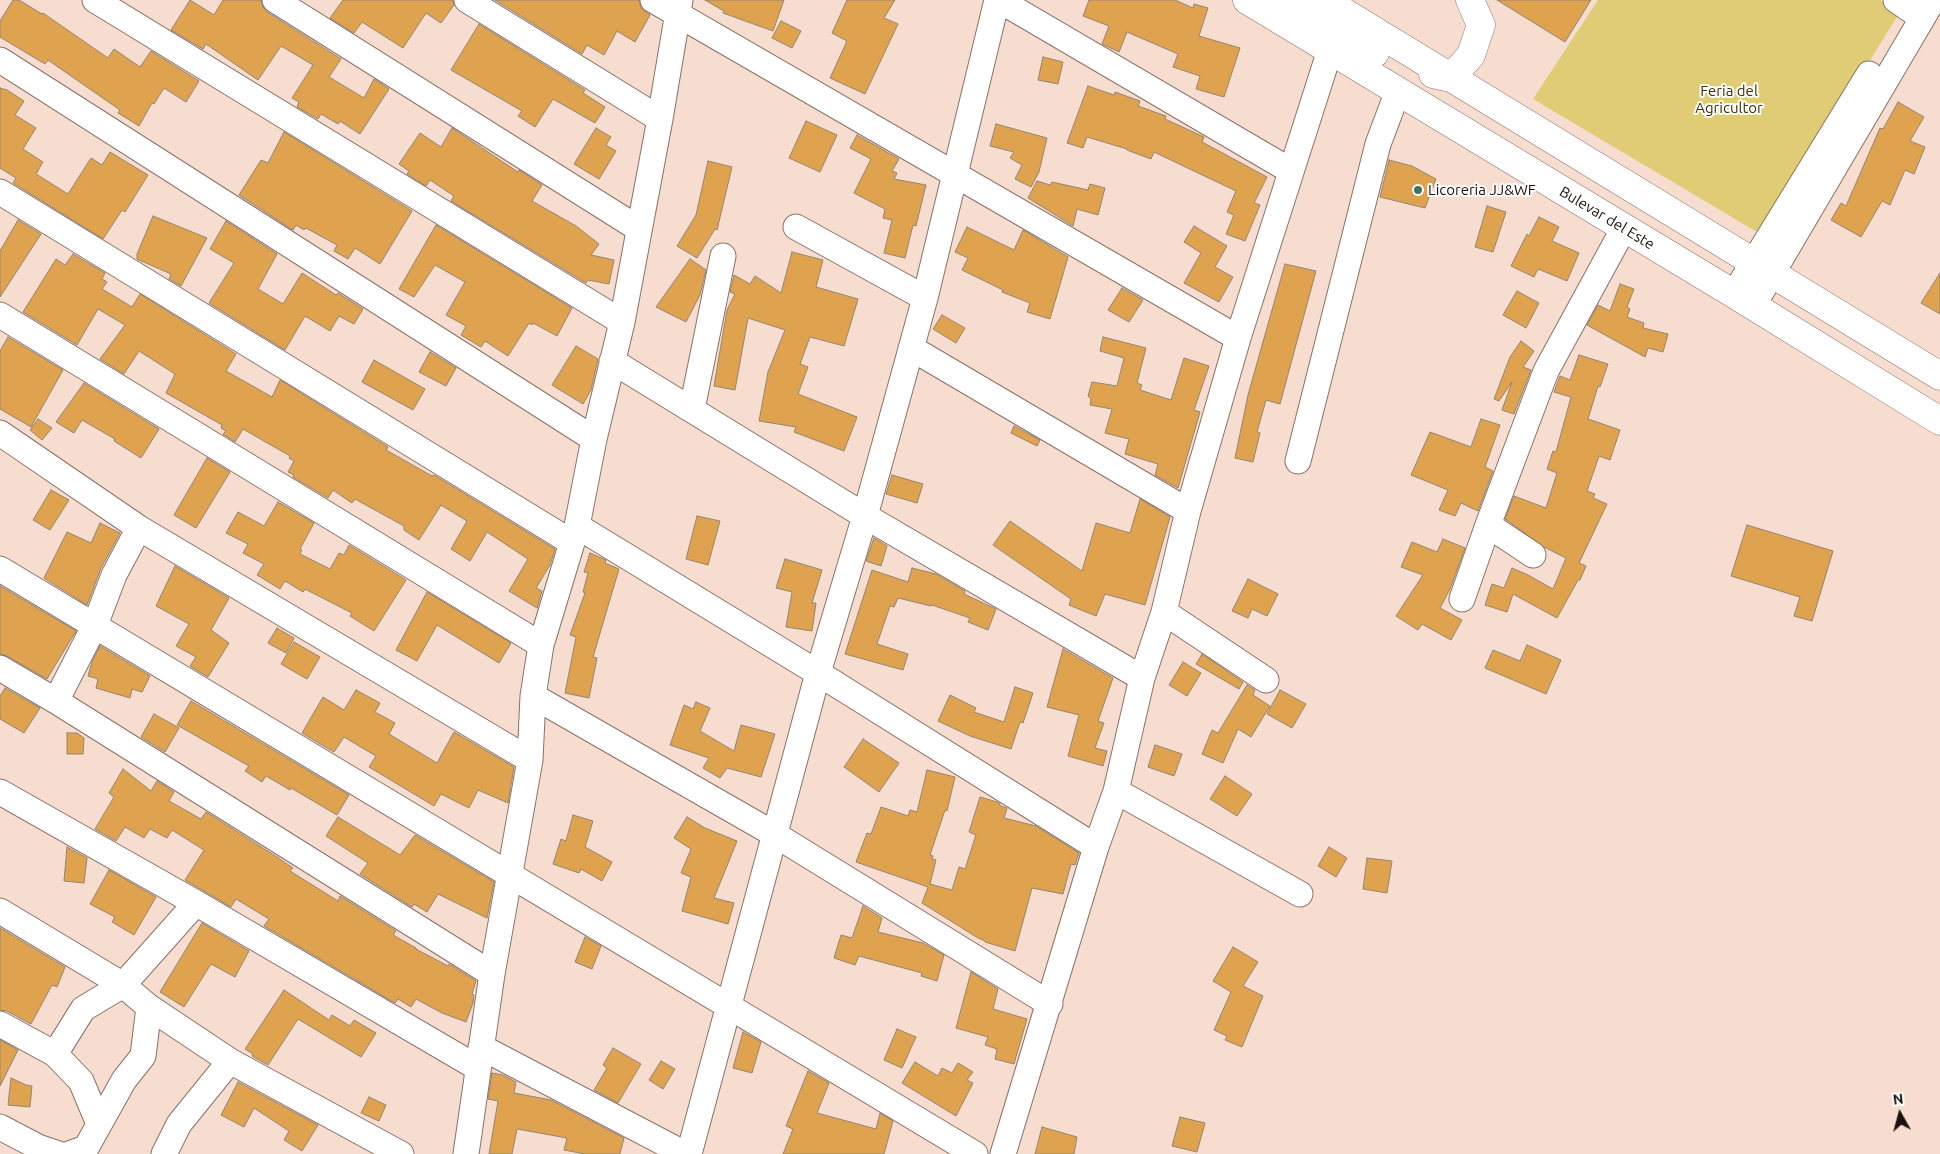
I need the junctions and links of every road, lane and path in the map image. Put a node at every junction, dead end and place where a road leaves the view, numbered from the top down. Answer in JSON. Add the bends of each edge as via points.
{"nodes":[{"id":1,"x":95,"y":0,"type":"edge"},
{"id":2,"x":275,"y":0,"type":"edge"},
{"id":3,"x":467,"y":0,"type":"edge"},
{"id":4,"x":653,"y":0,"type":"edge"},
{"id":5,"x":998,"y":0,"type":"edge"},
{"id":6,"x":1247,"y":0,"type":"edge"},
{"id":7,"x":1285,"y":0,"type":"edge"},
{"id":8,"x":1324,"y":0,"type":"edge"},
{"id":9,"x":1470,"y":0,"type":"edge"},
{"id":10,"x":1915,"y":5,"type":"edge"},
{"id":11,"x":678,"y":7,"type":"edge"},
{"id":12,"x":1330,"y":50,"type":"junction"},
{"id":13,"x":0,"y":60,"type":"edge"},
{"id":14,"x":1451,"y":78,"type":"junction"},
{"id":15,"x":1398,"y":91,"type":"junction"},
{"id":16,"x":660,"y":119,"type":"junction"},
{"id":17,"x":1291,"y":171,"type":"junction"},
{"id":18,"x":956,"y":174,"type":"junction"},
{"id":19,"x":0,"y":192,"type":"edge"},
{"id":20,"x":796,"y":227,"type":"dead end"},
{"id":21,"x":1624,"y":228,"type":"junction"},
{"id":22,"x":639,"y":229,"type":"junction"},
{"id":23,"x":723,"y":256,"type":"dead end"},
{"id":24,"x":1762,"y":268,"type":"junction"},
{"id":25,"x":925,"y":298,"type":"junction"},
{"id":26,"x":1744,"y":300,"type":"junction"},
{"id":27,"x":0,"y":315,"type":"edge"},
{"id":28,"x":622,"y":322,"type":"junction"},
{"id":29,"x":1238,"y":338,"type":"junction"},
{"id":30,"x":911,"y":348,"type":"junction"},
{"id":31,"x":612,"y":361,"type":"junction"},
{"id":32,"x":1940,"y":376,"type":"edge"},
{"id":33,"x":692,"y":409,"type":"junction"},
{"id":34,"x":1940,"y":421,"type":"edge"},
{"id":35,"x":0,"y":433,"type":"edge"},
{"id":36,"x":594,"y":439,"type":"junction"},
{"id":37,"x":1298,"y":461,"type":"dead end"},
{"id":38,"x":1188,"y":511,"type":"junction"},
{"id":39,"x":865,"y":516,"type":"junction"},
{"id":40,"x":1488,"y":525,"type":"junction"},
{"id":41,"x":139,"y":528,"type":"junction"},
{"id":42,"x":574,"y":534,"type":"junction"},
{"id":43,"x":1533,"y":555,"type":"dead end"},
{"id":44,"x":0,"y":569,"type":"edge"},
{"id":45,"x":1462,"y":599,"type":"dead end"},
{"id":46,"x":1164,"y":612,"type":"junction"},
{"id":47,"x":95,"y":624,"type":"junction"},
{"id":48,"x":542,"y":645,"type":"junction"},
{"id":49,"x":0,"y":668,"type":"edge"},
{"id":50,"x":818,"y":672,"type":"junction"},
{"id":51,"x":1142,"y":678,"type":"junction"},
{"id":52,"x":1266,"y":680,"type":"dead end"},
{"id":53,"x":533,"y":696,"type":"junction"},
{"id":54,"x":56,"y":701,"type":"junction"},
{"id":55,"x":530,"y":760,"type":"junction"},
{"id":56,"x":1116,"y":791,"type":"junction"},
{"id":57,"x":0,"y":792,"type":"edge"},
{"id":58,"x":774,"y":834,"type":"junction"},
{"id":59,"x":1096,"y":847,"type":"junction"},
{"id":60,"x":510,"y":875,"type":"junction"},
{"id":61,"x":1300,"y":894,"type":"dead end"},
{"id":62,"x":196,"y":903,"type":"junction"},
{"id":63,"x":0,"y":910,"type":"edge"},
{"id":64,"x":492,"y":974,"type":"junction"},
{"id":65,"x":123,"y":985,"type":"junction"},
{"id":66,"x":1050,"y":1004,"type":"junction"},
{"id":67,"x":728,"y":1006,"type":"junction"},
{"id":68,"x":148,"y":1007,"type":"junction"},
{"id":69,"x":0,"y":1024,"type":"edge"},
{"id":70,"x":55,"y":1054,"type":"junction"},
{"id":71,"x":480,"y":1057,"type":"junction"},
{"id":72,"x":230,"y":1061,"type":"junction"},
{"id":73,"x":124,"y":1080,"type":"junction"},
{"id":74,"x":81,"y":1081,"type":"junction"},
{"id":75,"x":99,"y":1124,"type":"junction"},
{"id":76,"x":0,"y":1127,"type":"edge"},
{"id":77,"x":45,"y":1152,"type":"edge"},
{"id":78,"x":69,"y":1154,"type":"edge"},
{"id":79,"x":164,"y":1154,"type":"edge"},
{"id":80,"x":401,"y":1154,"type":"edge"},
{"id":81,"x":466,"y":1154,"type":"edge"},
{"id":82,"x":687,"y":1154,"type":"edge"},
{"id":83,"x":974,"y":1154,"type":"edge"},
{"id":84,"x":1003,"y":1154,"type":"edge"}],
"edges":[{"from":1,"to":28,"type":"street"},
{"from":2,"to":22,"type":"street"},
{"from":3,"to":16,"type":"street"},
{"from":4,"to":11,"type":"street"},
{"from":5,"to":17,"type":"street"},
{"from":5,"to":18,"type":"street"},
{"from":6,"to":12,"type":"highway","name":"Bulevar del Este"},
{"from":7,"to":14,"type":"highway","via":[[1400,68]]},
{"from":8,"to":14,"type":"highway"},
{"from":9,"to":14,"type":"highway","via":[[1481,25],[1471,55]]},
{"from":10,"to":24,"type":"street"},
{"from":11,"to":16,"type":"street"},
{"from":11,"to":18,"type":"street"},
{"from":12,"to":15,"type":"highway","name":"Bulevar del Este"},
{"from":12,"to":17,"type":"street"},
{"from":13,"to":36,"type":"street"},
{"from":14,"to":24,"type":"highway"},
{"from":15,"to":21,"type":"highway","name":"Bulevar del Este"},
{"from":15,"to":37,"type":"street","via":[[1378,144]]},
{"from":16,"to":22,"type":"street"},
{"from":17,"to":29,"type":"street"},
{"from":18,"to":25,"type":"street"},
{"from":18,"to":29,"type":"street"},
{"from":19,"to":42,"type":"street"},
{"from":20,"to":25,"type":"street"},
{"from":21,"to":26,"type":"highway","name":"Bulevar del Este"},
{"from":21,"to":40,"type":"street","via":[[1546,371]]},
{"from":22,"to":28,"type":"street"},
{"from":23,"to":33,"type":"street"},
{"from":24,"to":26,"type":"street"},
{"from":24,"to":32,"type":"highway"},
{"from":25,"to":30,"type":"street"},
{"from":26,"to":34,"type":"highway","name":"Bulevar del Este"},
{"from":27,"to":48,"type":"street"},
{"from":28,"to":31,"type":"street"},
{"from":29,"to":38,"type":"street"},
{"from":30,"to":38,"type":"street"},
{"from":30,"to":39,"type":"street"},
{"from":31,"to":33,"type":"street"},
{"from":31,"to":36,"type":"street"},
{"from":33,"to":39,"type":"street"},
{"from":35,"to":41,"type":"street"},
{"from":36,"to":42,"type":"street"},
{"from":38,"to":46,"type":"street"},
{"from":39,"to":50,"type":"street"},
{"from":39,"to":51,"type":"street"},
{"from":40,"to":43,"type":"street"},
{"from":40,"to":45,"type":"street"},
{"from":41,"to":47,"type":"street","via":[[114,575]]},
{"from":41,"to":55,"type":"street"},
{"from":42,"to":48,"type":"street"},
{"from":42,"to":50,"type":"street"},
{"from":44,"to":47,"type":"street"},
{"from":46,"to":51,"type":"street"},
{"from":46,"to":52,"type":"street"},
{"from":47,"to":54,"type":"street"},
{"from":47,"to":60,"type":"street"},
{"from":48,"to":53,"type":"street"},
{"from":49,"to":54,"type":"street"},
{"from":50,"to":58,"type":"street"},
{"from":50,"to":59,"type":"street"},
{"from":51,"to":56,"type":"street"},
{"from":53,"to":55,"type":"street"},
{"from":53,"to":58,"type":"street"},
{"from":54,"to":64,"type":"street"},
{"from":55,"to":60,"type":"street"},
{"from":56,"to":59,"type":"street"},
{"from":56,"to":61,"type":"street"},
{"from":57,"to":62,"type":"street"},
{"from":58,"to":66,"type":"street"},
{"from":58,"to":67,"type":"street"},
{"from":59,"to":66,"type":"street"},
{"from":60,"to":64,"type":"street"},
{"from":60,"to":67,"type":"street"},
{"from":62,"to":65,"type":"street"},
{"from":62,"to":71,"type":"street"},
{"from":63,"to":65,"type":"street"},
{"from":64,"to":71,"type":"street"},
{"from":65,"to":68,"type":"street"},
{"from":65,"to":70,"type":"street","via":[[83,1009]]},
{"from":66,"to":84,"type":"street"},
{"from":67,"to":82,"type":"street"},
{"from":67,"to":83,"type":"street"},
{"from":68,"to":72,"type":"street"},
{"from":68,"to":73,"type":"street","via":[[143,1056]]},
{"from":69,"to":70,"type":"street"},
{"from":70,"to":74,"type":"street"},
{"from":71,"to":81,"type":"street"},
{"from":71,"to":82,"type":"street"},
{"from":72,"to":79,"type":"street","via":[[179,1124]]},
{"from":72,"to":80,"type":"street"},
{"from":73,"to":74,"type":"street"},
{"from":73,"to":75,"type":"street"},
{"from":74,"to":75,"type":"street"},
{"from":75,"to":78,"type":"street","via":[[86,1148]]},
{"from":76,"to":77,"type":"street"}]}
